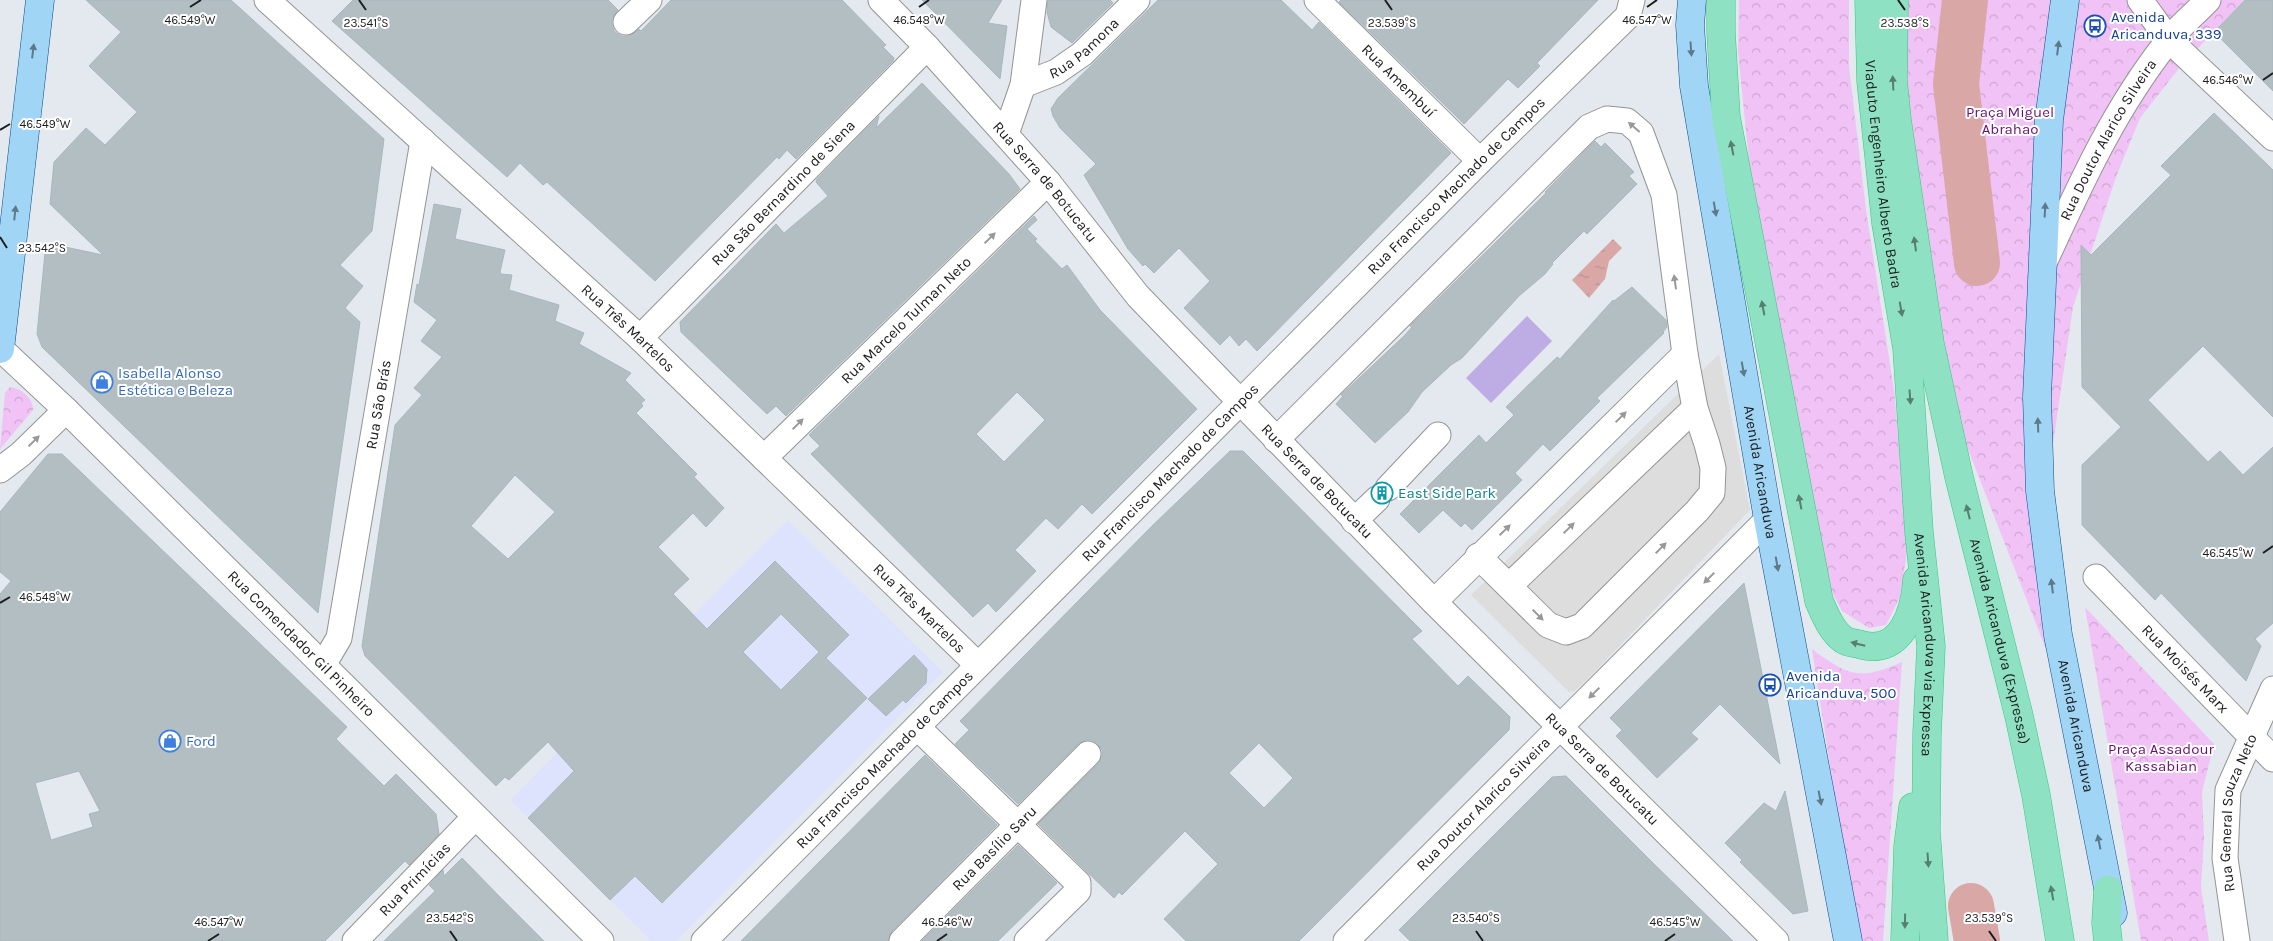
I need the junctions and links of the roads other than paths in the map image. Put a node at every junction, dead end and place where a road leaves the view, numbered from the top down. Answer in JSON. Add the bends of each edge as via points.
{"nodes":[{"id":1,"x":40,"y":0,"type":"edge"},
{"id":2,"x":267,"y":0,"type":"edge"},
{"id":3,"x":649,"y":0,"type":"edge"},
{"id":4,"x":881,"y":0,"type":"edge"},
{"id":5,"x":1034,"y":0,"type":"edge"},
{"id":6,"x":1137,"y":0,"type":"edge"},
{"id":7,"x":1317,"y":0,"type":"edge"},
{"id":8,"x":1692,"y":0,"type":"edge"},
{"id":9,"x":1721,"y":0,"type":"edge"},
{"id":10,"x":1869,"y":0,"type":"edge"},
{"id":11,"x":1894,"y":0,"type":"edge"},
{"id":12,"x":2065,"y":0,"type":"edge"},
{"id":13,"x":2140,"y":0,"type":"edge"},
{"id":14,"x":2208,"y":0,"type":"edge"},
{"id":15,"x":1632,"y":1,"type":"edge"},
{"id":16,"x":626,"y":22,"type":"dead end"},
{"id":17,"x":2169,"y":40,"type":"junction"},
{"id":18,"x":927,"y":47,"type":"junction"},
{"id":19,"x":1023,"y":84,"type":"junction"},
{"id":20,"x":1006,"y":134,"type":"junction"},
{"id":21,"x":2273,"y":138,"type":"edge"},
{"id":22,"x":423,"y":141,"type":"junction"},
{"id":23,"x":1480,"y":161,"type":"junction"},
{"id":24,"x":1048,"y":182,"type":"junction"},
{"id":25,"x":2042,"y":268,"type":"junction"},
{"id":26,"x":640,"y":338,"type":"junction"},
{"id":27,"x":1919,"y":346,"type":"junction"},
{"id":28,"x":0,"y":348,"type":"edge"},
{"id":29,"x":1685,"y":354,"type":"junction"},
{"id":30,"x":1240,"y":403,"type":"junction"},
{"id":31,"x":1695,"y":408,"type":"junction"},
{"id":32,"x":66,"y":410,"type":"junction"},
{"id":33,"x":1438,"y":434,"type":"dead end"},
{"id":34,"x":1276,"y":440,"type":"junction"},
{"id":35,"x":764,"y":458,"type":"junction"},
{"id":36,"x":0,"y":470,"type":"edge"},
{"id":37,"x":1768,"y":519,"type":"junction"},
{"id":38,"x":1354,"y":521,"type":"junction"},
{"id":39,"x":1919,"y":532,"type":"junction"},
{"id":40,"x":1478,"y":556,"type":"junction"},
{"id":41,"x":2096,"y":577,"type":"dead end"},
{"id":42,"x":1509,"y":586,"type":"junction"},
{"id":43,"x":1434,"y":602,"type":"junction"},
{"id":44,"x":323,"y":665,"type":"junction"},
{"id":45,"x":978,"y":665,"type":"junction"},
{"id":46,"x":2273,"y":689,"type":"edge"},
{"id":47,"x":1561,"y":726,"type":"junction"},
{"id":48,"x":917,"y":727,"type":"junction"},
{"id":49,"x":1927,"y":734,"type":"junction"},
{"id":50,"x":2251,"y":736,"type":"junction"},
{"id":51,"x":1088,"y":754,"type":"dead end"},
{"id":52,"x":2273,"y":759,"type":"edge"},
{"id":53,"x":475,"y":817,"type":"junction"},
{"id":54,"x":1017,"y":825,"type":"junction"},
{"id":55,"x":2108,"y":890,"type":"junction"},
{"id":56,"x":355,"y":941,"type":"edge"},
{"id":57,"x":601,"y":941,"type":"edge"},
{"id":58,"x":704,"y":941,"type":"edge"},
{"id":59,"x":902,"y":941,"type":"edge"},
{"id":60,"x":1027,"y":941,"type":"edge"},
{"id":61,"x":1346,"y":941,"type":"edge"},
{"id":62,"x":1776,"y":941,"type":"edge"},
{"id":63,"x":1848,"y":941,"type":"edge"},
{"id":64,"x":1905,"y":941,"type":"edge"},
{"id":65,"x":1934,"y":941,"type":"edge"},
{"id":66,"x":2060,"y":941,"type":"edge"},
{"id":67,"x":2108,"y":941,"type":"edge"},
{"id":68,"x":2118,"y":941,"type":"edge"},
{"id":69,"x":2237,"y":941,"type":"edge"}],
"edges":[{"from":28,"to":1,"type":"main road","one_way":true},
{"from":2,"to":22,"type":"street","name":"Rua Três Martelos"},
{"from":3,"to":16,"type":"street"},
{"from":4,"to":18,"type":"street","name":"Rua Serra de Botucatu"},
{"from":5,"to":19,"type":"street"},
{"from":6,"to":19,"type":"street","name":"Rua Pamona","via":[[1082,54],[1056,72]]},
{"from":7,"to":23,"type":"street","name":"Rua Amembuí"},
{"from":8,"to":37,"type":"main road","name":"Avenida Aricanduva","one_way":true,"via":[[1690,25],[1694,86]]},
{"from":39,"to":9,"type":"highway","one_way":true,"via":[[1916,595],[1902,633],[1888,644],[1868,646],[1844,640],[1830,625],[1819,601],[1726,117]]},
{"from":10,"to":27,"type":"highway","name":"Viaduto Engenheiro Alberto Badra","one_way":true,"via":[[1871,81],[1886,223]]},
{"from":27,"to":11,"type":"highway","name":"Viaduto Engenheiro Alberto Badra","one_way":true,"via":[[1893,81]]},
{"from":25,"to":12,"type":"main road","name":"Avenida Aricanduva","one_way":true,"via":[[2049,120]]},
{"from":13,"to":17,"type":"street"},
{"from":14,"to":17,"type":"street","name":"Rua Doutor Alarico Silveira"},
{"from":15,"to":23,"type":"street","name":"Rua Francisco Machado de Campos","via":[[1628,16]]},
{"from":17,"to":21,"type":"street"},
{"from":17,"to":25,"type":"street","name":"Rua Doutor Alarico Silveira","via":[[2126,99],[2093,157]]},
{"from":18,"to":20,"type":"street","name":"Rua Serra de Botucatu"},
{"from":18,"to":26,"type":"street","name":"Rua São Bernardino de Siena"},
{"from":19,"to":20,"type":"street"},
{"from":20,"to":24,"type":"street","name":"Rua Serra de Botucatu"},
{"from":22,"to":26,"type":"street","name":"Rua Três Martelos"},
{"from":22,"to":44,"type":"street","name":"Rua São Brás","via":[[340,638]]},
{"from":23,"to":30,"type":"street","name":"Rua Francisco Machado de Campos"},
{"from":24,"to":30,"type":"street","name":"Rua Serra de Botucatu","via":[[1138,296]]},
{"from":35,"to":24,"type":"street","name":"Rua Marcelo Tulman Neto","one_way":true},
{"from":55,"to":25,"type":"main road","name":"Avenida Aricanduva","one_way":true,"via":[[2058,635],[2040,491],[2037,397]]},
{"from":26,"to":35,"type":"street","name":"Rua Três Martelos"},
{"from":27,"to":39,"type":"highway","name":"Avenida Aricanduva via Expressa","one_way":true},
{"from":66,"to":27,"type":"highway","name":"Avenida Aricanduva (Expressa)","one_way":true,"via":[[2036,795],[2019,716],[1959,477]]},
{"from":28,"to":32,"type":"street","name":"Rua Comendador Gil Pinheiro"},
{"from":29,"to":31,"type":"street"},
{"from":29,"to":34,"type":"street","one_way":true,"via":[[1664,195],[1641,133],[1627,121],[1606,119],[1589,127]]},
{"from":40,"to":29,"type":"street","one_way":true},
{"from":30,"to":34,"type":"street","name":"Rua Serra de Botucatu"},
{"from":30,"to":45,"type":"street","name":"Rua Francisco Machado de Campos"},
{"from":42,"to":31,"type":"street","one_way":true},
{"from":42,"to":31,"type":"street","one_way":true,"via":[[1548,625],[1566,632],[1582,626],[1697,512],[1712,492],[1713,468]]},
{"from":36,"to":32,"type":"street","one_way":true},
{"from":32,"to":44,"type":"street","name":"Rua Comendador Gil Pinheiro"},
{"from":33,"to":38,"type":"street"},
{"from":34,"to":38,"type":"street","name":"Rua Serra de Botucatu"},
{"from":35,"to":45,"type":"street","name":"Rua Três Martelos"},
{"from":37,"to":47,"type":"street","name":"Rua Doutor Alarico Silveira","one_way":true},
{"from":37,"to":63,"type":"main road","name":"Avenida Aricanduva","one_way":true},
{"from":38,"to":43,"type":"street","name":"Rua Serra de Botucatu"},
{"from":39,"to":49,"type":"highway","name":"Avenida Aricanduva via Expressa","via":[[1931,646]]},
{"from":40,"to":42,"type":"street"},
{"from":40,"to":43,"type":"street"},
{"from":41,"to":50,"type":"street","name":"Rua Moisés Marx"},
{"from":43,"to":47,"type":"street","name":"Rua Serra de Botucatu"},
{"from":44,"to":53,"type":"street","name":"Rua Comendador Gil Pinheiro"},
{"from":45,"to":48,"type":"street","name":"Rua Francisco Machado de Campos"},
{"from":46,"to":50,"type":"street","name":"Rua General Souza Neto"},
{"from":47,"to":61,"type":"street","name":"Rua Doutor Alarico Silveira"},
{"from":47,"to":62,"type":"street","name":"Rua Serra de Botucatu"},
{"from":48,"to":54,"type":"street"},
{"from":48,"to":58,"type":"street","name":"Rua Francisco Machado de Campos"},
{"from":49,"to":64,"type":"highway","one_way":true,"via":[[1908,847]]},
{"from":49,"to":65,"type":"highway","name":"Avenida Aricanduva via Expressa","one_way":true,"via":[[1926,831]]},
{"from":50,"to":52,"type":"street","name":"Rua Moisés Marx"},
{"from":50,"to":69,"type":"street","name":"Rua General Souza Neto","via":[[2228,790],[2226,858]]},
{"from":51,"to":54,"type":"street","name":"Rua Basílio Saru"},
{"from":53,"to":56,"type":"street","name":"Rua Primícias"},
{"from":53,"to":57,"type":"street","name":"Rua Comendador Gil Pinheiro"},
{"from":54,"to":59,"type":"street","name":"Rua Basílio Saru"},
{"from":54,"to":60,"type":"street","via":[[1077,881],[1079,888]]},
{"from":55,"to":67,"type":"highway"},
{"from":55,"to":68,"type":"main road","name":"Avenida Aricanduva"}]}
